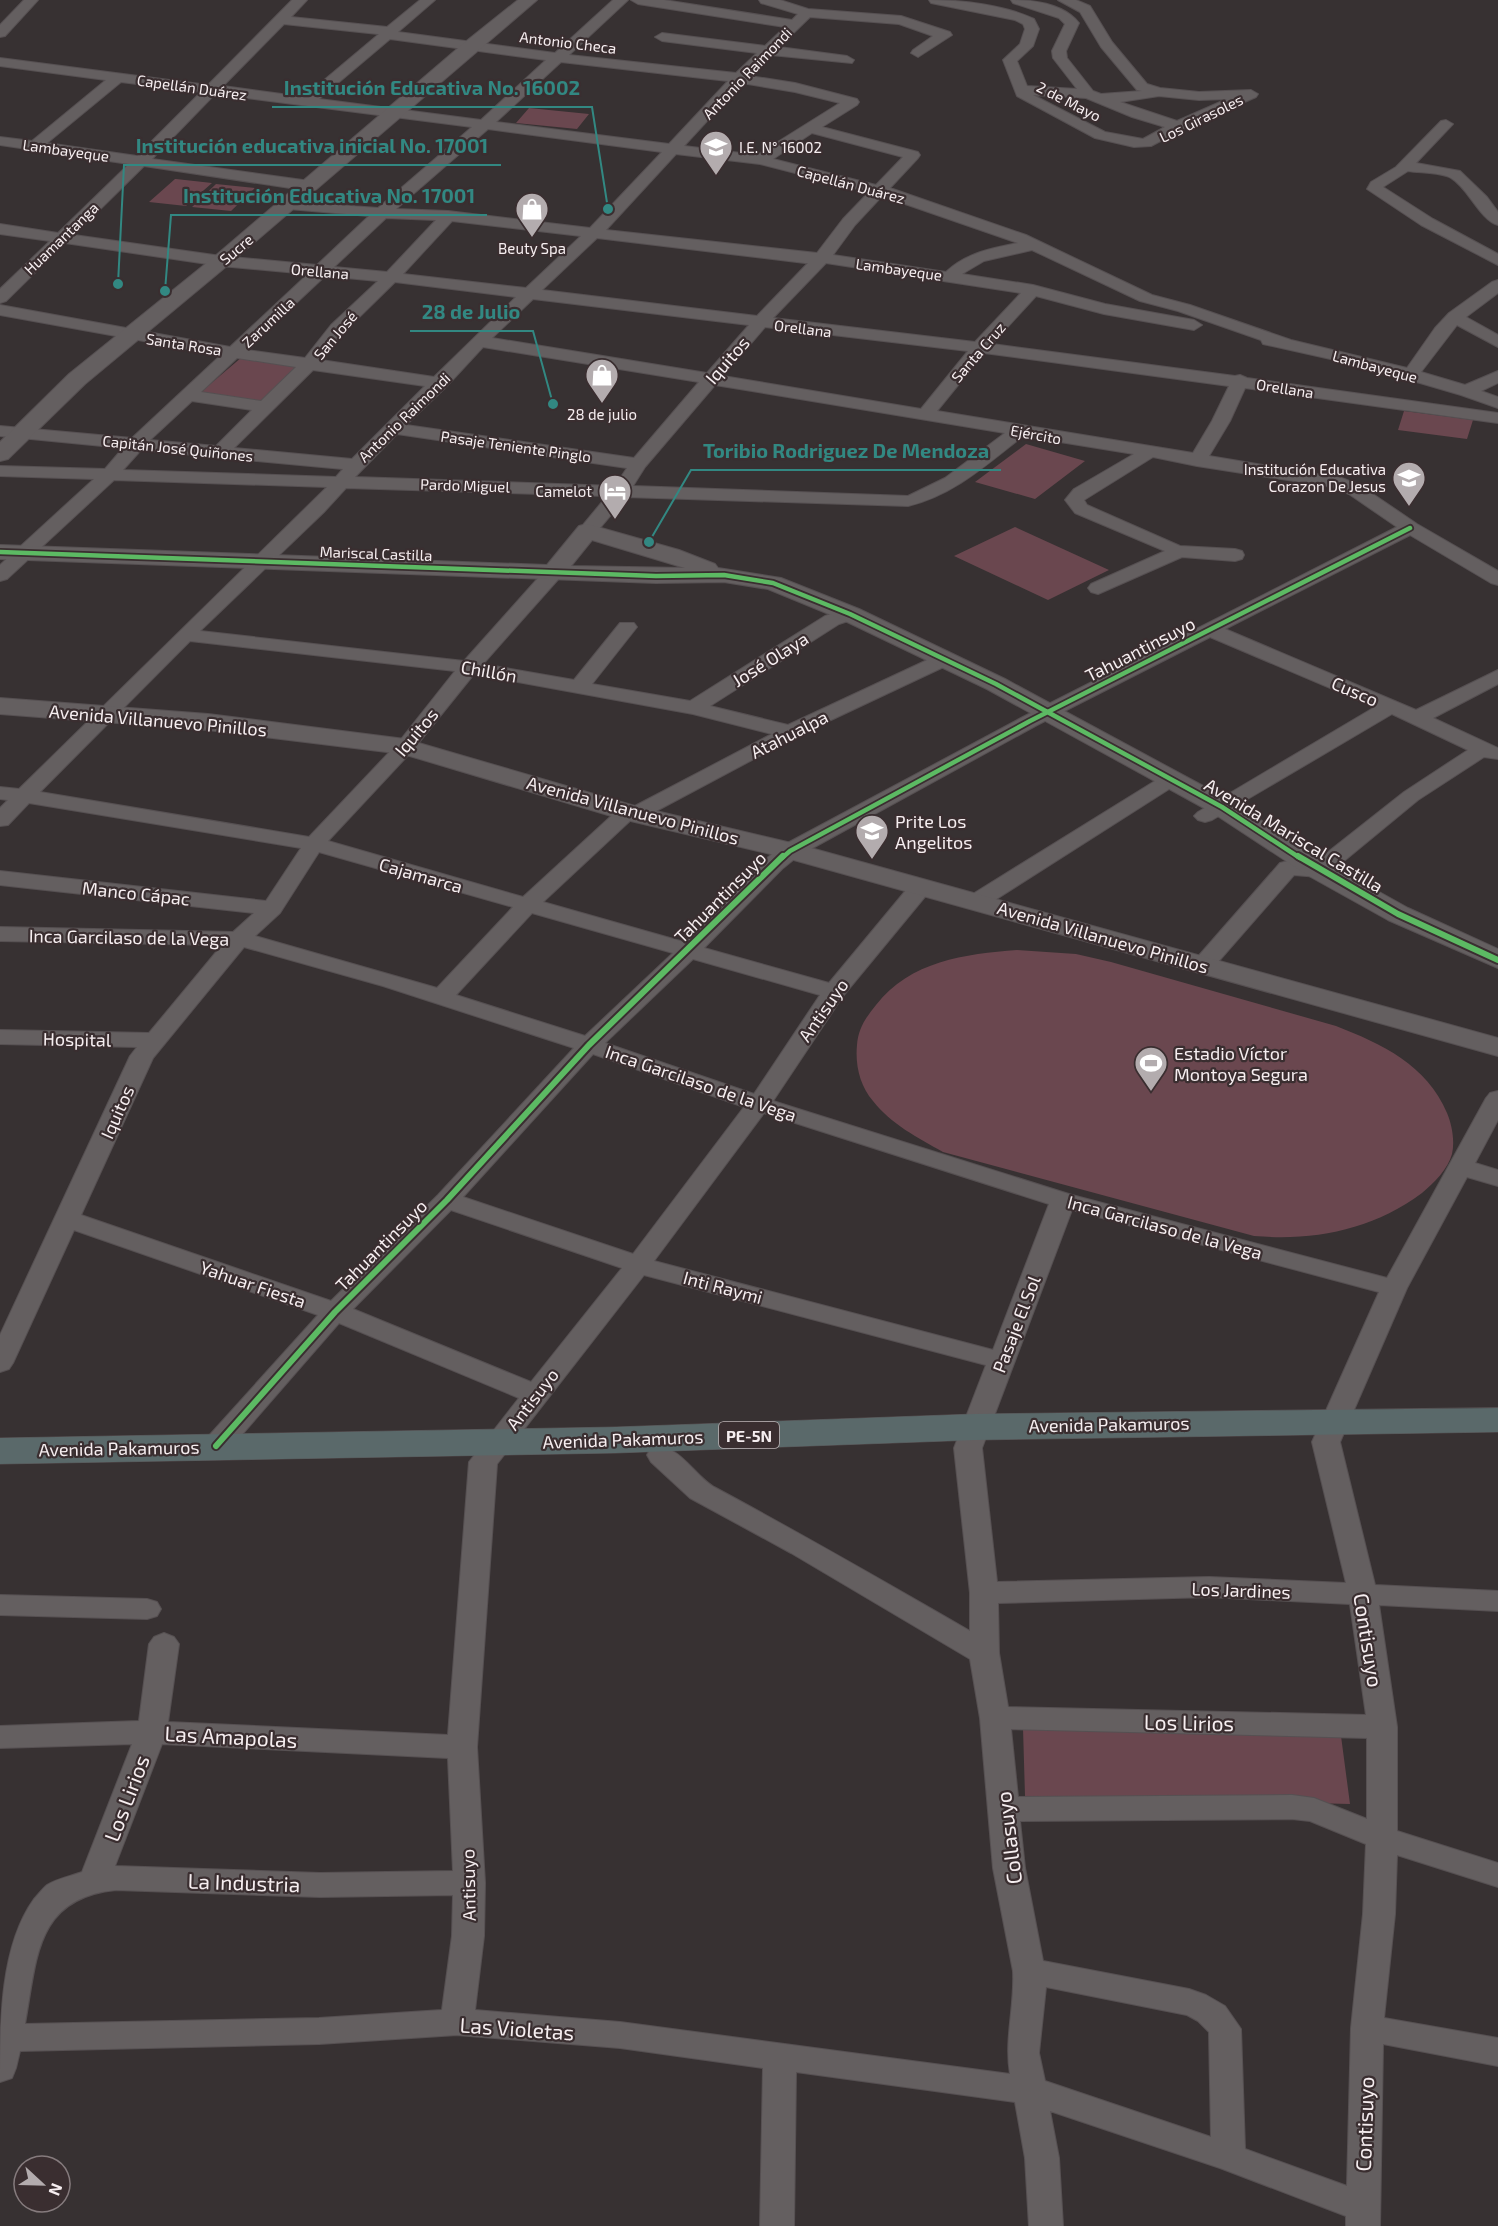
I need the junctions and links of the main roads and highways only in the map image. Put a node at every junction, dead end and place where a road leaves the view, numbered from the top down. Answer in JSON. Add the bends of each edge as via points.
{"nodes":[{"id":1,"x":1498,"y":1420,"type":"edge"},
{"id":2,"x":1331,"y":1432,"type":"junction"},
{"id":3,"x":971,"y":1437,"type":"junction"},
{"id":4,"x":1498,"y":1439,"type":"edge"},
{"id":5,"x":0,"y":1451,"type":"edge"},
{"id":6,"x":490,"y":1452,"type":"junction"},
{"id":7,"x":0,"y":1468,"type":"edge"}],
"edges":[{"from":1,"to":2,"type":"highway","name":"Avenida Pakamuros","number":"PE-5N"},
{"from":2,"to":3,"type":"highway","name":"Avenida Pakamuros","number":"PE-5N"},
{"from":2,"to":4,"type":"highway","name":"Avenida Pakamuros","number":"PE-5N"},
{"from":3,"to":6,"type":"highway","name":"Avenida Pakamuros","number":"PE-5N"},
{"from":3,"to":6,"type":"highway","name":"Avenida Pakamuros","number":"PE-5N","via":[[662,1455]]},
{"from":5,"to":6,"type":"highway","name":"Avenida Pakamuros","number":"PE-5N","via":[[216,1446]]},
{"from":6,"to":7,"type":"highway","name":"Avenida Pakamuros","number":"PE-5N"}]}
